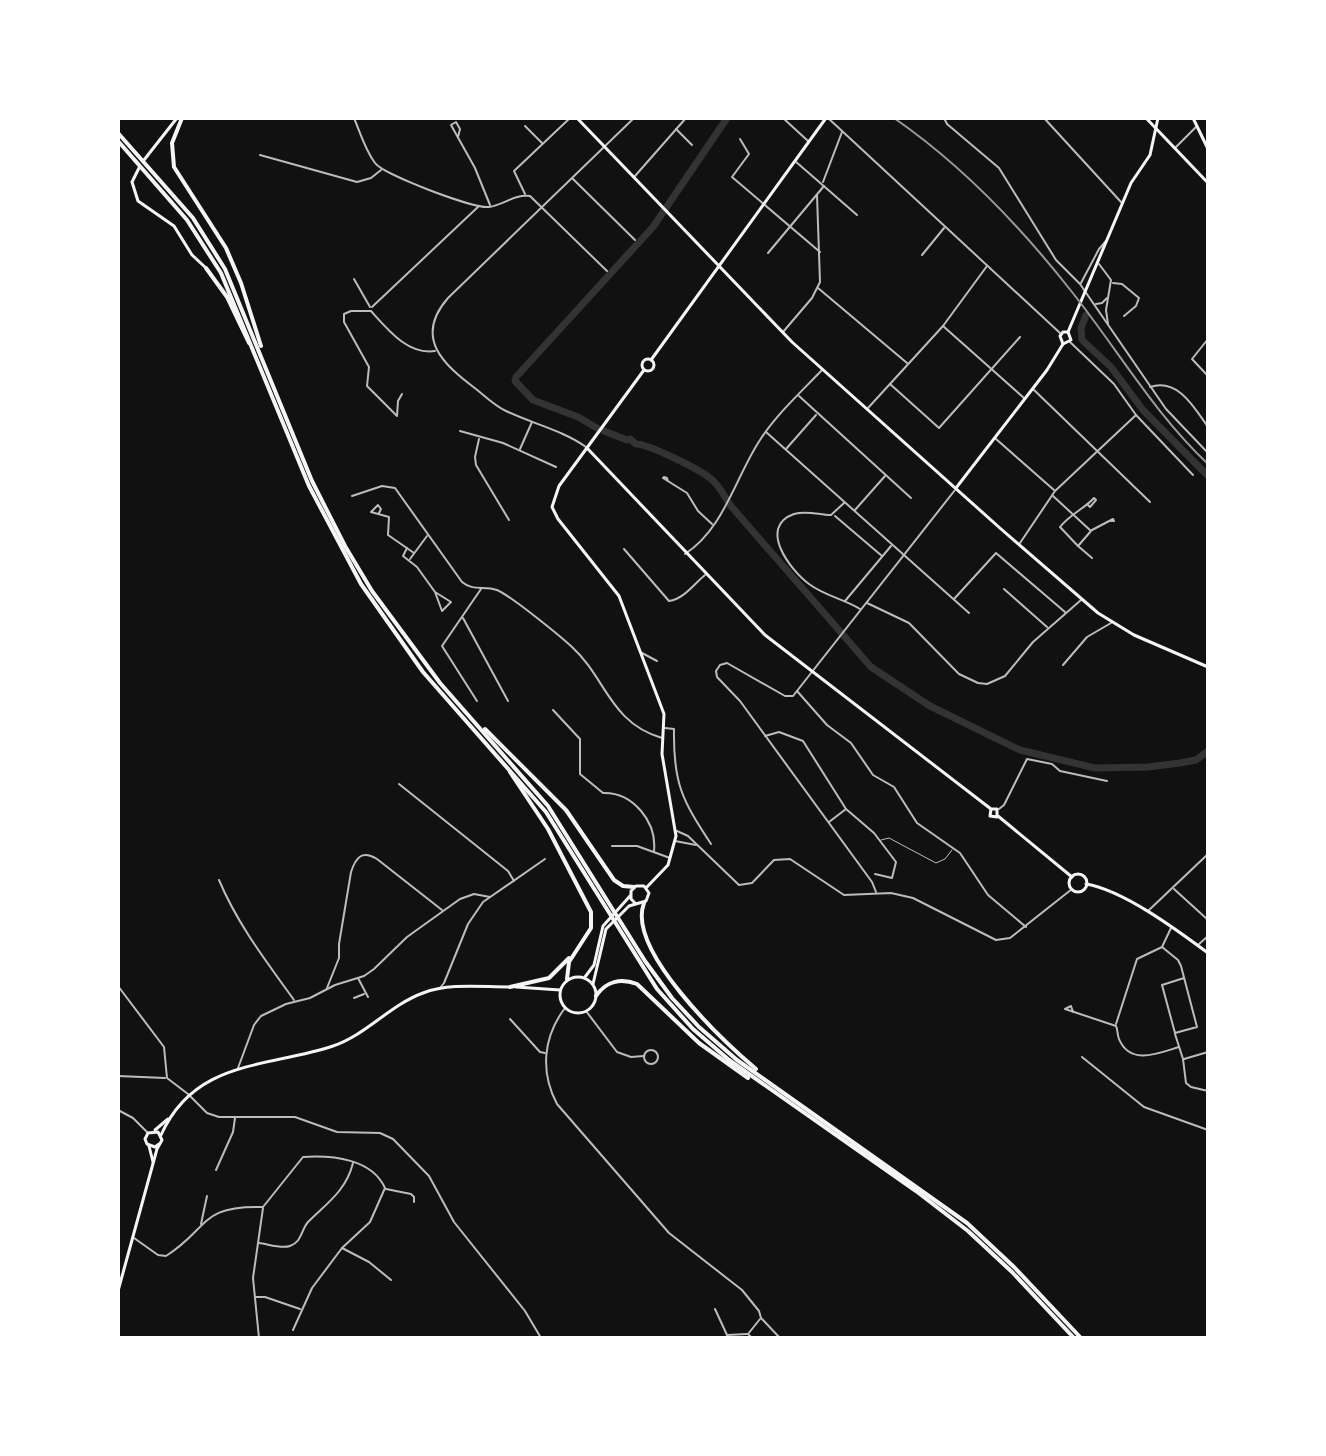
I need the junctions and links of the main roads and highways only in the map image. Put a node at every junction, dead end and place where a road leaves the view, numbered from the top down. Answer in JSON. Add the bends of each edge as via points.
{"nodes":[{"id":1,"x":180,"y":118,"type":"edge"},
{"id":2,"x":577,"y":118,"type":"edge"},
{"id":3,"x":827,"y":118,"type":"edge"},
{"id":4,"x":1146,"y":118,"type":"edge"},
{"id":5,"x":1158,"y":118,"type":"edge"},
{"id":6,"x":1193,"y":118,"type":"edge"},
{"id":7,"x":1156,"y":128,"type":"junction"},
{"id":8,"x":118,"y":133,"type":"edge"},
{"id":9,"x":118,"y":141,"type":"edge"},
{"id":10,"x":1208,"y":149,"type":"edge"},
{"id":11,"x":137,"y":159,"type":"junction"},
{"id":12,"x":1208,"y":183,"type":"edge"},
{"id":13,"x":720,"y":265,"type":"junction"},
{"id":14,"x":206,"y":268,"type":"joint"},
{"id":15,"x":1068,"y":332,"type":"junction"},
{"id":16,"x":1063,"y":344,"type":"junction"},
{"id":17,"x":651,"y":360,"type":"junction"},
{"id":18,"x":644,"y":370,"type":"junction"},
{"id":19,"x":267,"y":377,"type":"junction"},
{"id":20,"x":587,"y":448,"type":"junction"},
{"id":21,"x":956,"y":488,"type":"junction"},
{"id":22,"x":1208,"y":667,"type":"edge"},
{"id":23,"x":455,"y":701,"type":"junction"},
{"id":24,"x":500,"y":757,"type":"junction"},
{"id":25,"x":991,"y":809,"type":"junction"},
{"id":26,"x":998,"y":813,"type":"junction"},
{"id":27,"x":1072,"y":877,"type":"junction"},
{"id":28,"x":1086,"y":884,"type":"junction"},
{"id":29,"x":634,"y":887,"type":"junction"},
{"id":30,"x":646,"y":888,"type":"junction"},
{"id":31,"x":630,"y":896,"type":"junction"},
{"id":32,"x":635,"y":903,"type":"junction"},
{"id":33,"x":644,"y":903,"type":"junction"},
{"id":34,"x":608,"y":906,"type":"junction"},
{"id":35,"x":621,"y":928,"type":"junction"},
{"id":36,"x":578,"y":948,"type":"junction"},
{"id":37,"x":1208,"y":953,"type":"edge"},
{"id":38,"x":584,"y":977,"type":"junction"},
{"id":39,"x":567,"y":979,"type":"junction"},
{"id":40,"x":593,"y":984,"type":"junction"},
{"id":41,"x":510,"y":987,"type":"junction"},
{"id":42,"x":560,"y":990,"type":"junction"},
{"id":43,"x":596,"y":996,"type":"junction"},
{"id":44,"x":776,"y":1087,"type":"junction"},
{"id":45,"x":786,"y":1101,"type":"junction"},
{"id":46,"x":171,"y":1117,"type":"junction"},
{"id":47,"x":153,"y":1130,"type":"junction"},
{"id":48,"x":161,"y":1135,"type":"junction"},
{"id":49,"x":159,"y":1144,"type":"junction"},
{"id":50,"x":149,"y":1146,"type":"junction"},
{"id":51,"x":153,"y":1166,"type":"junction"},
{"id":52,"x":118,"y":1291,"type":"edge"},
{"id":53,"x":1074,"y":1338,"type":"edge"},
{"id":54,"x":1081,"y":1338,"type":"edge"}],
"edges":[{"from":1,"to":14,"type":"main road","via":[[135,172],[132,186],[138,201],[174,226]]},
{"from":1,"to":19,"type":"highway","via":[[172,143],[174,167],[231,258]]},
{"from":2,"to":13,"type":"main road"},
{"from":3,"to":13,"type":"main road"},
{"from":4,"to":7,"type":"main road"},
{"from":5,"to":7,"type":"main road"},
{"from":6,"to":10,"type":"main road"},
{"from":7,"to":12,"type":"main road"},
{"from":7,"to":15,"type":"main road","via":[[1150,155],[1131,183]]},
{"from":8,"to":11,"type":"highway"},
{"from":9,"to":11,"type":"highway"},
{"from":11,"to":19,"type":"highway","via":[[193,218],[218,256]]},
{"from":13,"to":17,"type":"main road"},
{"from":13,"to":21,"type":"main road","via":[[822,369]]},
{"from":14,"to":19,"type":"highway","via":[[227,297]]},
{"from":15,"to":16,"type":"main road","via":[[1070,342]]},
{"from":15,"to":16,"type":"main road","via":[[1061,334]]},
{"from":16,"to":21,"type":"main road"},
{"from":17,"to":18,"type":"main road","via":[[642,362]]},
{"from":17,"to":18,"type":"main road","via":[[653,368]]},
{"from":18,"to":20,"type":"main road"},
{"from":19,"to":23,"type":"highway","via":[[345,546],[397,628]]},
{"from":19,"to":24,"type":"highway","via":[[313,495],[361,584],[423,672]]},
{"from":20,"to":25,"type":"main road","via":[[765,635]]},
{"from":20,"to":30,"type":"main road","via":[[555,492],[552,507],[619,596],[662,707],[663,763],[676,831],[671,858]]},
{"from":21,"to":22,"type":"main road","via":[[1111,622]]},
{"from":23,"to":29,"type":"highway","via":[[566,810],[614,880]]},
{"from":23,"to":34,"type":"highway","via":[[542,798]]},
{"from":24,"to":34,"type":"highway","via":[[546,812]]},
{"from":24,"to":36,"type":"highway","via":[[548,829],[588,904],[591,925]]},
{"from":25,"to":26,"type":"main road"},
{"from":25,"to":26,"type":"main road","via":[[990,816]]},
{"from":26,"to":27,"type":"main road"},
{"from":27,"to":28,"type":"main road","via":[[1082,875]]},
{"from":27,"to":28,"type":"main road","via":[[1072,889],[1082,890]]},
{"from":28,"to":37,"type":"main road","via":[[1147,912]]},
{"from":29,"to":30,"type":"main road"},
{"from":29,"to":31,"type":"main road"},
{"from":30,"to":33,"type":"main road","via":[[649,896]]},
{"from":31,"to":32,"type":"main road"},
{"from":31,"to":38,"type":"main road","via":[[603,926],[594,965]]},
{"from":32,"to":33,"type":"main road"},
{"from":32,"to":40,"type":"main road","via":[[605,931]]},
{"from":33,"to":44,"type":"highway","via":[[643,928],[678,989],[721,1039]]},
{"from":34,"to":35,"type":"highway"},
{"from":35,"to":44,"type":"highway","via":[[692,1021]]},
{"from":35,"to":45,"type":"highway","via":[[648,977],[682,1018]]},
{"from":36,"to":39,"type":"highway"},
{"from":36,"to":41,"type":"highway","via":[[552,977]]},
{"from":38,"to":39,"type":"main road"},
{"from":38,"to":40,"type":"main road"},
{"from":39,"to":42,"type":"main road"},
{"from":40,"to":43,"type":"main road"},
{"from":41,"to":42,"type":"main road"},
{"from":41,"to":46,"type":"main road","via":[[453,987],[413,997],[339,1043],[209,1080]]},
{"from":42,"to":43,"type":"main road","via":[[565,1008],[576,1013],[586,1011]]},
{"from":43,"to":45,"type":"highway","via":[[614,982],[637,984],[711,1053]]},
{"from":44,"to":54,"type":"highway","via":[[967,1223]]},
{"from":45,"to":53,"type":"highway","via":[[961,1225]]},
{"from":46,"to":47,"type":"main road"},
{"from":46,"to":48,"type":"main road"},
{"from":47,"to":48,"type":"main road"},
{"from":47,"to":50,"type":"main road","via":[[145,1139]]},
{"from":48,"to":49,"type":"main road"},
{"from":49,"to":50,"type":"main road"},
{"from":49,"to":51,"type":"main road"},
{"from":50,"to":51,"type":"main road"},
{"from":51,"to":52,"type":"main road"}]}
